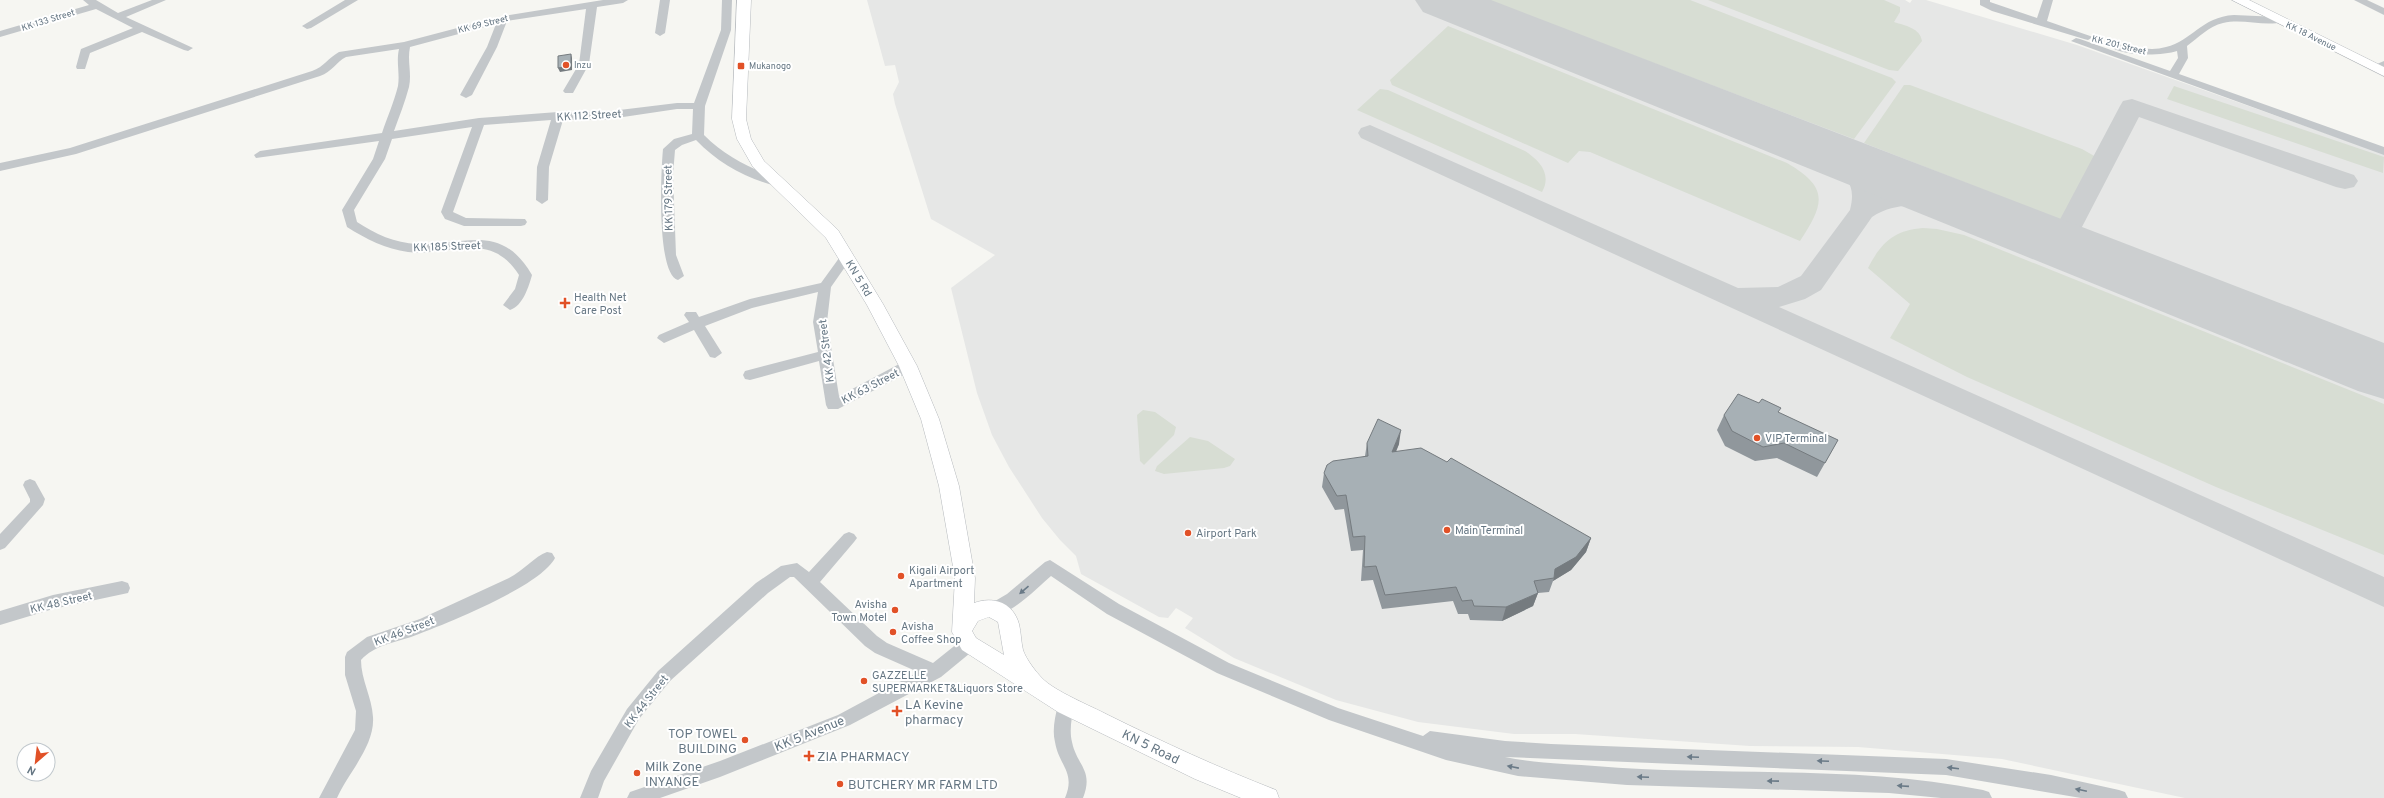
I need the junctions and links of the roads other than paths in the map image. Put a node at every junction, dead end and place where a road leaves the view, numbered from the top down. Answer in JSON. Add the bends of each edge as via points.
{"nodes":[{"id":1,"x":161,"y":0,"type":"edge"},
{"id":2,"x":353,"y":0,"type":"edge"},
{"id":3,"x":537,"y":0,"type":"edge"},
{"id":4,"x":623,"y":0,"type":"edge"},
{"id":5,"x":665,"y":0,"type":"edge"},
{"id":6,"x":727,"y":0,"type":"edge"},
{"id":7,"x":744,"y":0,"type":"edge"},
{"id":8,"x":2048,"y":0,"type":"edge"},
{"id":9,"x":2239,"y":0,"type":"edge"},
{"id":10,"x":2359,"y":0,"type":"edge"},
{"id":11,"x":1982,"y":1,"type":"edge"},
{"id":12,"x":92,"y":3,"type":"edge"},
{"id":13,"x":592,"y":5,"type":"junction"},
{"id":14,"x":2384,"y":12,"type":"edge"},
{"id":15,"x":534,"y":13,"type":"junction"},
{"id":16,"x":116,"y":17,"type":"junction"},
{"id":17,"x":503,"y":19,"type":"junction"},
{"id":18,"x":2279,"y":20,"type":"junction"},
{"id":19,"x":2040,"y":23,"type":"junction"},
{"id":20,"x":307,"y":26,"type":"dead end"},
{"id":21,"x":141,"y":29,"type":"junction"},
{"id":22,"x":660,"y":33,"type":"dead end"},
{"id":23,"x":0,"y":34,"type":"edge"},
{"id":24,"x":2076,"y":41,"type":"dead end"},
{"id":25,"x":744,"y":42,"type":"junction"},
{"id":26,"x":405,"y":45,"type":"junction"},
{"id":27,"x":720,"y":45,"type":"junction"},
{"id":28,"x":2181,"y":45,"type":"junction"},
{"id":29,"x":188,"y":48,"type":"dead end"},
{"id":30,"x":81,"y":67,"type":"dead end"},
{"id":31,"x":2381,"y":67,"type":"edge"},
{"id":32,"x":2173,"y":74,"type":"junction"},
{"id":33,"x":569,"y":91,"type":"dead end"},
{"id":34,"x":466,"y":95,"type":"dead end"},
{"id":35,"x":699,"y":106,"type":"junction"},
{"id":36,"x":558,"y":116,"type":"junction"},
{"id":37,"x":479,"y":122,"type":"junction"},
{"id":38,"x":386,"y":136,"type":"junction"},
{"id":39,"x":698,"y":136,"type":"junction"},
{"id":40,"x":2384,"y":151,"type":"edge"},
{"id":41,"x":260,"y":156,"type":"dead end"},
{"id":42,"x":0,"y":167,"type":"edge"},
{"id":43,"x":776,"y":182,"type":"junction"},
{"id":44,"x":542,"y":200,"type":"dead end"},
{"id":45,"x":521,"y":222,"type":"dead end"},
{"id":46,"x":846,"y":257,"type":"junction"},
{"id":47,"x":678,"y":276,"type":"dead end"},
{"id":48,"x":825,"y":286,"type":"junction"},
{"id":49,"x":510,"y":305,"type":"dead end"},
{"id":50,"x":693,"y":320,"type":"junction"},
{"id":51,"x":664,"y":338,"type":"dead end"},
{"id":52,"x":715,"y":353,"type":"dead end"},
{"id":53,"x":824,"y":355,"type":"junction"},
{"id":54,"x":908,"y":366,"type":"junction"},
{"id":55,"x":750,"y":375,"type":"dead end"},
{"id":56,"x":833,"y":405,"type":"joint"},
{"id":57,"x":30,"y":485,"type":"dead end"},
{"id":58,"x":849,"y":538,"type":"dead end"},
{"id":59,"x":0,"y":544,"type":"edge"},
{"id":60,"x":547,"y":558,"type":"dead end"},
{"id":61,"x":964,"y":578,"type":"junction"},
{"id":62,"x":810,"y":582,"type":"junction"},
{"id":63,"x":122,"y":588,"type":"dead end"},
{"id":64,"x":993,"y":609,"type":"junction"},
{"id":65,"x":0,"y":618,"type":"edge"},
{"id":66,"x":963,"y":625,"type":"junction"},
{"id":67,"x":1008,"y":630,"type":"junction"},
{"id":68,"x":972,"y":646,"type":"junction"},
{"id":69,"x":935,"y":672,"type":"junction"},
{"id":70,"x":1038,"y":688,"type":"junction"},
{"id":71,"x":1066,"y":704,"type":"junction"},
{"id":72,"x":1384,"y":730,"type":"junction"},
{"id":73,"x":328,"y":798,"type":"edge"},
{"id":74,"x":589,"y":798,"type":"edge"},
{"id":75,"x":636,"y":798,"type":"edge"},
{"id":76,"x":1074,"y":798,"type":"edge"},
{"id":77,"x":1268,"y":798,"type":"edge"},
{"id":78,"x":1983,"y":798,"type":"edge"},
{"id":79,"x":2119,"y":798,"type":"edge"}],
"edges":[{"from":1,"to":16,"type":"street"},
{"from":2,"to":20,"type":"street"},
{"from":3,"to":15,"type":"street"},
{"from":4,"to":13,"type":"street","name":"KK 69 Street"},
{"from":5,"to":22,"type":"street"},
{"from":6,"to":27,"type":"street","via":[[726,30]]},
{"from":7,"to":25,"type":"main road","name":"KN 5 Rd"},
{"from":8,"to":19,"type":"street"},
{"from":9,"to":18,"type":"main road","name":"KK 18 Avenue"},
{"from":10,"to":14,"type":"street"},
{"from":11,"to":19,"type":"street","name":"KK 201 Street"},
{"from":12,"to":16,"type":"street","name":"KK 133 Street"},
{"from":12,"to":23,"type":"street","name":"KK 133 Street"},
{"from":13,"to":15,"type":"street","name":"KK 69 Street"},
{"from":13,"to":33,"type":"street","via":[[584,64]]},
{"from":15,"to":17,"type":"street","name":"KK 69 Street"},
{"from":16,"to":21,"type":"street","name":"KK 133 Street"},
{"from":17,"to":26,"type":"street","name":"KK 69 Street"},
{"from":17,"to":34,"type":"street","via":[[492,47]]},
{"from":18,"to":28,"type":"street","name":"KK 201 Street","via":[[2221,20],[2198,31]]},
{"from":18,"to":31,"type":"main road","name":"KK 18 Avenue"},
{"from":19,"to":28,"type":"street","name":"KK 201 Street","via":[[2147,52],[2162,52]]},
{"from":21,"to":29,"type":"street","name":"KK 133 Street"},
{"from":21,"to":30,"type":"street","via":[[85,51]]},
{"from":24,"to":32,"type":"street"},
{"from":25,"to":27,"type":"street"},
{"from":25,"to":43,"type":"main road","name":"KN 5 Rd","via":[[739,120],[744,139],[758,164]]},
{"from":26,"to":38,"type":"street","name":"KK 185 Street","via":[[402,60],[405,72],[403,87]]},
{"from":26,"to":42,"type":"street","name":"KK 69 Street","via":[[344,54],[334,59],[328,68],[302,78],[72,150]]},
{"from":27,"to":35,"type":"street"},
{"from":28,"to":32,"type":"street","via":[[2183,58]]},
{"from":32,"to":40,"type":"street","via":[[2268,111]]},
{"from":35,"to":36,"type":"street","name":"KK 112 Street","via":[[677,106],[603,116]]},
{"from":35,"to":39,"type":"street"},
{"from":36,"to":37,"type":"street","name":"KK 112 Street"},
{"from":36,"to":44,"type":"street","via":[[543,167]]},
{"from":37,"to":38,"type":"street","name":"KK 112 Street"},
{"from":37,"to":45,"type":"street","via":[[464,169],[448,206],[449,216],[464,222]]},
{"from":38,"to":41,"type":"street","name":"KK 112 Street"},
{"from":38,"to":49,"type":"street","name":"KK 185 Street","via":[[379,159],[348,210],[351,224],[367,235],[390,244],[418,248],[487,244],[506,251],[519,261],[526,275],[521,290]]},
{"from":39,"to":43,"type":"street","via":[[713,153],[727,162]]},
{"from":39,"to":47,"type":"street","name":"KK 179 Street","via":[[678,142],[669,150],[667,175],[670,255]]},
{"from":43,"to":46,"type":"main road","name":"KN 5 Rd","via":[[832,234]]},
{"from":46,"to":48,"type":"street","name":"KK 42 Street"},
{"from":46,"to":54,"type":"main road","name":"KN 5 Rd"},
{"from":48,"to":50,"type":"street"},
{"from":48,"to":53,"type":"street","name":"KK 42 Street","via":[[820,322]]},
{"from":50,"to":51,"type":"street"},
{"from":50,"to":52,"type":"street"},
{"from":53,"to":55,"type":"street"},
{"from":53,"to":56,"type":"street","name":"KK 42 Street"},
{"from":54,"to":56,"type":"street","name":"KK 63 Street"},
{"from":54,"to":61,"type":"main road","name":"KN 5 Rd","via":[[930,419],[949,486]]},
{"from":57,"to":59,"type":"street","via":[[38,499],[36,505]]},
{"from":58,"to":62,"type":"street"},
{"from":60,"to":73,"type":"street","name":"KK 46 Street","via":[[528,576],[515,583],[413,630],[380,639],[358,651],[353,657],[353,662],[355,684],[362,700],[362,734]]},
{"from":61,"to":64,"type":"main road","name":"KN 5 Rd","via":[[971,589]]},
{"from":61,"to":66,"type":"main road","name":"KN 5 Rd"},
{"from":62,"to":69,"type":"street","via":[[870,641]]},
{"from":62,"to":74,"type":"street","name":"KK 44 Street","via":[[797,570],[791,569],[762,588],[664,676],[633,714],[596,776]]},
{"from":63,"to":65,"type":"street","name":"KK 48 Street","via":[[53,602]]},
{"from":64,"to":66,"type":"main road","via":[[985,608],[972,613]]},
{"from":64,"to":67,"type":"main road","name":"KN 5 Rd","via":[[1007,618]]},
{"from":72,"to":64,"type":"street","one_way":true,"via":[[1334,715],[1222,668],[1113,609],[1050,567],[1013,599]]},
{"from":66,"to":68,"type":"main road","name":"KN 5 Rd","via":[[962,635]]},
{"from":67,"to":68,"type":"main road","via":[[996,645],[984,648]]},
{"from":67,"to":70,"type":"main road","name":"KN 5 Rd","via":[[1014,654]]},
{"from":68,"to":69,"type":"street","name":"KK 5 Avenue"},
{"from":68,"to":70,"type":"main road"},
{"from":69,"to":75,"type":"street","name":"KK 5 Avenue","via":[[844,720],[720,770]]},
{"from":70,"to":71,"type":"main road","name":"KN 5 Road"},
{"from":71,"to":76,"type":"street","via":[[1062,730],[1063,744],[1080,777],[1080,785]]},
{"from":71,"to":77,"type":"main road","name":"KN 5 Road","via":[[1203,772]]},
{"from":78,"to":72,"type":"street","one_way":true,"via":[[1938,789],[1889,785],[1627,777],[1518,768],[1446,752]]},
{"from":79,"to":72,"type":"street","one_way":true,"via":[[2051,783],[1946,767],[1872,762],[1551,752],[1449,742]]}]}
